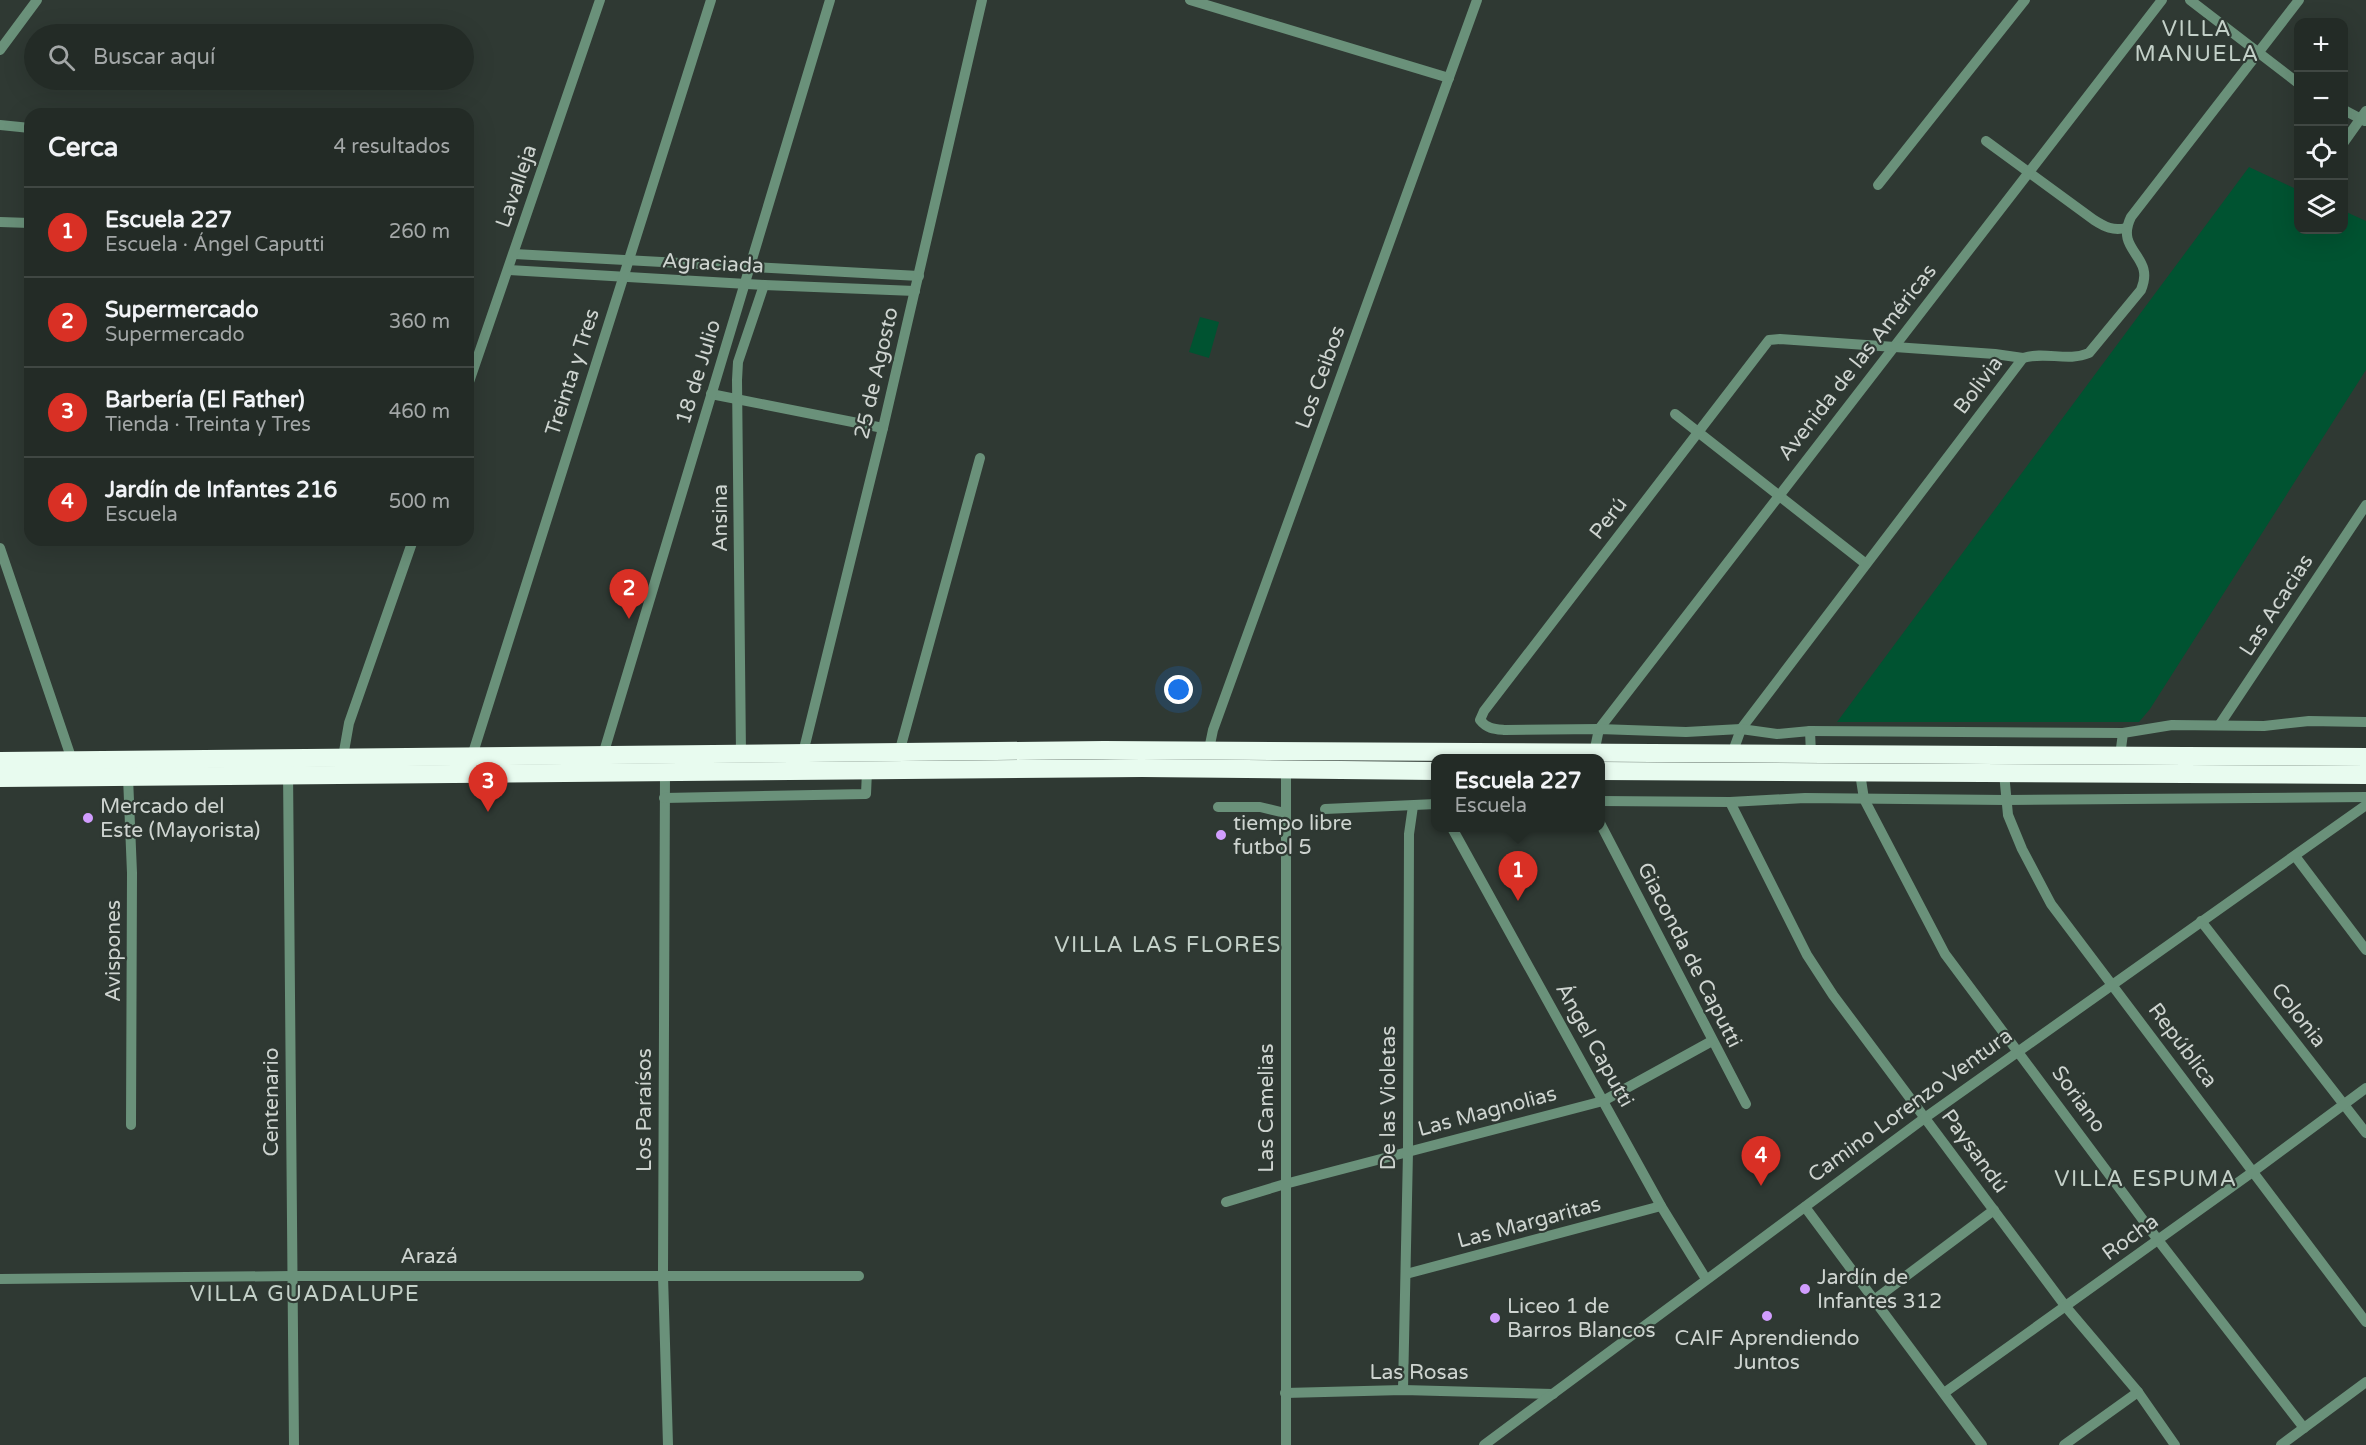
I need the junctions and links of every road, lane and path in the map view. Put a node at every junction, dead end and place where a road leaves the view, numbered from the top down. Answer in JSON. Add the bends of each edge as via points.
{"nodes":[{"id":1,"x":37,"y":0,"type":"edge"},
{"id":2,"x":600,"y":0,"type":"edge"},
{"id":3,"x":711,"y":0,"type":"edge"},
{"id":4,"x":830,"y":0,"type":"edge"},
{"id":5,"x":982,"y":0,"type":"edge"},
{"id":6,"x":1190,"y":0,"type":"edge"},
{"id":7,"x":1477,"y":0,"type":"edge"},
{"id":8,"x":2025,"y":0,"type":"edge"},
{"id":9,"x":2162,"y":0,"type":"edge"},
{"id":10,"x":2190,"y":0,"type":"edge"},
{"id":11,"x":2299,"y":0,"type":"edge"},
{"id":12,"x":1230,"y":5,"type":"edge"},
{"id":13,"x":0,"y":50,"type":"edge"},
{"id":14,"x":2259,"y":53,"type":"junction"},
{"id":15,"x":1449,"y":78,"type":"junction"},
{"id":16,"x":2294,"y":80,"type":"edge"},
{"id":17,"x":2348,"y":112,"type":"edge"},
{"id":18,"x":2364,"y":117,"type":"edge"},
{"id":19,"x":0,"y":125,"type":"edge"},
{"id":20,"x":24,"y":127,"type":"edge"},
{"id":21,"x":2348,"y":136,"type":"edge"},
{"id":22,"x":1986,"y":141,"type":"dead end"},
{"id":23,"x":2027,"y":172,"type":"junction"},
{"id":24,"x":1878,"y":185,"type":"dead end"},
{"id":25,"x":0,"y":222,"type":"edge"},
{"id":26,"x":24,"y":223,"type":"edge"},
{"id":27,"x":2126,"y":228,"type":"junction"},
{"id":28,"x":514,"y":254,"type":"junction"},
{"id":29,"x":628,"y":262,"type":"junction"},
{"id":30,"x":750,"y":268,"type":"junction"},
{"id":31,"x":509,"y":270,"type":"junction"},
{"id":32,"x":919,"y":276,"type":"junction"},
{"id":33,"x":623,"y":278,"type":"junction"},
{"id":34,"x":745,"y":284,"type":"junction"},
{"id":35,"x":764,"y":285,"type":"junction"},
{"id":36,"x":915,"y":291,"type":"junction"},
{"id":37,"x":1894,"y":348,"type":"junction"},
{"id":38,"x":2023,"y":358,"type":"junction"},
{"id":39,"x":474,"y":368,"type":"edge"},
{"id":40,"x":711,"y":394,"type":"junction"},
{"id":41,"x":738,"y":399,"type":"junction"},
{"id":42,"x":1675,"y":414,"type":"dead end"},
{"id":43,"x":883,"y":428,"type":"junction"},
{"id":44,"x":1699,"y":432,"type":"junction"},
{"id":45,"x":980,"y":458,"type":"dead end"},
{"id":46,"x":1779,"y":495,"type":"junction"},
{"id":47,"x":2365,"y":506,"type":"edge"},
{"id":48,"x":411,"y":546,"type":"edge"},
{"id":49,"x":0,"y":548,"type":"edge"},
{"id":50,"x":1866,"y":564,"type":"junction"},
{"id":51,"x":2366,"y":722,"type":"edge"},
{"id":52,"x":2220,"y":724,"type":"junction"},
{"id":53,"x":1599,"y":729,"type":"junction"},
{"id":54,"x":1741,"y":729,"type":"junction"},
{"id":55,"x":1810,"y":731,"type":"junction"},
{"id":56,"x":2123,"y":733,"type":"junction"},
{"id":57,"x":803,"y":753,"type":"junction"},
{"id":58,"x":899,"y":753,"type":"junction"},
{"id":59,"x":1594,"y":753,"type":"junction"},
{"id":60,"x":741,"y":754,"type":"junction"},
{"id":61,"x":1541,"y":754,"type":"edge"},
{"id":62,"x":1732,"y":754,"type":"junction"},
{"id":63,"x":1811,"y":754,"type":"junction"},
{"id":64,"x":603,"y":755,"type":"junction"},
{"id":65,"x":472,"y":756,"type":"junction"},
{"id":66,"x":1431,"y":756,"type":"edge"},
{"id":67,"x":2120,"y":756,"type":"junction"},
{"id":68,"x":343,"y":757,"type":"junction"},
{"id":69,"x":2366,"y":757,"type":"edge"},
{"id":70,"x":0,"y":760,"type":"edge"},
{"id":71,"x":72,"y":760,"type":"junction"},
{"id":72,"x":1208,"y":760,"type":"junction"},
{"id":73,"x":288,"y":767,"type":"junction"},
{"id":74,"x":1286,"y":770,"type":"junction"},
{"id":75,"x":867,"y":771,"type":"junction"},
{"id":76,"x":1431,"y":771,"type":"edge"},
{"id":77,"x":1605,"y":771,"type":"edge"},
{"id":78,"x":1860,"y":773,"type":"junction"},
{"id":79,"x":2004,"y":773,"type":"junction"},
{"id":80,"x":665,"y":774,"type":"junction"},
{"id":81,"x":2225,"y":775,"type":"junction"},
{"id":82,"x":2366,"y":775,"type":"edge"},
{"id":83,"x":2304,"y":776,"type":"junction"},
{"id":84,"x":128,"y":777,"type":"junction"},
{"id":85,"x":0,"y":778,"type":"edge"},
{"id":86,"x":2366,"y":797,"type":"edge"},
{"id":87,"x":664,"y":798,"type":"junction"},
{"id":88,"x":2225,"y":798,"type":"junction"},
{"id":89,"x":2303,"y":798,"type":"junction"},
{"id":90,"x":1864,"y":799,"type":"junction"},
{"id":91,"x":2006,"y":800,"type":"junction"},
{"id":92,"x":1605,"y":801,"type":"edge"},
{"id":93,"x":1730,"y":802,"type":"junction"},
{"id":94,"x":1431,"y":804,"type":"edge"},
{"id":95,"x":2366,"y":805,"type":"edge"},
{"id":96,"x":1413,"y":806,"type":"junction"},
{"id":97,"x":1218,"y":807,"type":"dead end"},
{"id":98,"x":1325,"y":809,"type":"dead end"},
{"id":99,"x":1285,"y":813,"type":"junction"},
{"id":100,"x":1454,"y":832,"type":"edge"},
{"id":101,"x":1605,"y":832,"type":"edge"},
{"id":102,"x":2295,"y":856,"type":"junction"},
{"id":103,"x":2201,"y":921,"type":"junction"},
{"id":104,"x":2366,"y":950,"type":"edge"},
{"id":105,"x":2112,"y":984,"type":"junction"},
{"id":106,"x":1712,"y":1041,"type":"junction"},
{"id":107,"x":2018,"y":1050,"type":"junction"},
{"id":108,"x":2366,"y":1088,"type":"edge"},
{"id":109,"x":1603,"y":1101,"type":"junction"},
{"id":110,"x":1746,"y":1104,"type":"dead end"},
{"id":111,"x":2345,"y":1105,"type":"junction"},
{"id":112,"x":1926,"y":1117,"type":"junction"},
{"id":113,"x":131,"y":1125,"type":"dead end"},
{"id":114,"x":2366,"y":1133,"type":"edge"},
{"id":115,"x":1408,"y":1152,"type":"junction"},
{"id":116,"x":2254,"y":1172,"type":"junction"},
{"id":117,"x":1285,"y":1184,"type":"junction"},
{"id":118,"x":1226,"y":1202,"type":"dead end"},
{"id":119,"x":1661,"y":1206,"type":"junction"},
{"id":120,"x":1805,"y":1207,"type":"junction"},
{"id":121,"x":1994,"y":1210,"type":"junction"},
{"id":122,"x":2158,"y":1240,"type":"junction"},
{"id":123,"x":1406,"y":1274,"type":"junction"},
{"id":124,"x":292,"y":1276,"type":"junction"},
{"id":125,"x":663,"y":1276,"type":"junction"},
{"id":126,"x":859,"y":1276,"type":"dead end"},
{"id":127,"x":0,"y":1279,"type":"edge"},
{"id":128,"x":1706,"y":1279,"type":"junction"},
{"id":129,"x":1874,"y":1300,"type":"junction"},
{"id":130,"x":2066,"y":1307,"type":"junction"},
{"id":131,"x":2366,"y":1322,"type":"edge"},
{"id":132,"x":2366,"y":1382,"type":"edge"},
{"id":133,"x":1403,"y":1390,"type":"junction"},
{"id":134,"x":2138,"y":1392,"type":"junction"},
{"id":135,"x":1285,"y":1393,"type":"junction"},
{"id":136,"x":1553,"y":1394,"type":"junction"},
{"id":137,"x":1944,"y":1394,"type":"junction"},
{"id":138,"x":2304,"y":1428,"type":"junction"},
{"id":139,"x":294,"y":1445,"type":"edge"},
{"id":140,"x":668,"y":1445,"type":"edge"},
{"id":141,"x":1286,"y":1445,"type":"edge"},
{"id":142,"x":1484,"y":1445,"type":"edge"},
{"id":143,"x":1982,"y":1445,"type":"edge"},
{"id":144,"x":2064,"y":1445,"type":"edge"},
{"id":145,"x":2175,"y":1445,"type":"edge"},
{"id":146,"x":2281,"y":1445,"type":"edge"}],
"edges":[{"from":1,"to":13,"type":"street"},
{"from":2,"to":28,"type":"street","name":"Lavalleja"},
{"from":3,"to":29,"type":"street","name":"Treinta y Tres"},
{"from":4,"to":30,"type":"street","name":"18 de Julio"},
{"from":5,"to":32,"type":"street","name":"25 de Agosto"},
{"from":6,"to":12,"type":"street"},
{"from":7,"to":15,"type":"street","name":"Los Ceibos"},
{"from":8,"to":24,"type":"street"},
{"from":9,"to":23,"type":"street","name":"Avenida de las Américas"},
{"from":10,"to":14,"type":"street"},
{"from":11,"to":14,"type":"street"},
{"from":12,"to":15,"type":"street"},
{"from":14,"to":16,"type":"street"},
{"from":14,"to":27,"type":"street"},
{"from":15,"to":72,"type":"street","name":"Los Ceibos","via":[[1213,730]]},
{"from":17,"to":18,"type":"street"},
{"from":18,"to":21,"type":"street"},
{"from":19,"to":20,"type":"street"},
{"from":22,"to":23,"type":"street"},
{"from":23,"to":27,"type":"street","via":[[2105,227]]},
{"from":23,"to":37,"type":"street","name":"Avenida de las Américas"},
{"from":25,"to":26,"type":"street"},
{"from":27,"to":38,"type":"street","name":"Bolivia","via":[[2128,244],[2144,270],[2141,290],[2089,353],[2079,357]]},
{"from":28,"to":29,"type":"street","name":"Agraciada"},
{"from":28,"to":31,"type":"street","name":"Lavalleja"},
{"from":29,"to":30,"type":"street","name":"Agraciada"},
{"from":29,"to":33,"type":"street","name":"Treinta y Tres"},
{"from":30,"to":32,"type":"street","name":"Agraciada"},
{"from":30,"to":34,"type":"street","name":"18 de Julio"},
{"from":31,"to":33,"type":"street","name":"Agraciada"},
{"from":31,"to":39,"type":"street","name":"Lavalleja"},
{"from":32,"to":36,"type":"street","name":"25 de Agosto"},
{"from":33,"to":34,"type":"street","name":"Agraciada"},
{"from":33,"to":65,"type":"street","name":"Treinta y Tres"},
{"from":34,"to":35,"type":"street","name":"Agraciada"},
{"from":34,"to":40,"type":"street","name":"18 de Julio"},
{"from":35,"to":36,"type":"street","name":"Agraciada"},
{"from":35,"to":41,"type":"street","name":"Ansina","via":[[738,362]]},
{"from":36,"to":43,"type":"street","name":"25 de Agosto"},
{"from":37,"to":38,"type":"street"},
{"from":37,"to":44,"type":"street","name":"Perú","via":[[1769,340]]},
{"from":37,"to":46,"type":"street","name":"Avenida de las Américas"},
{"from":38,"to":50,"type":"street","name":"Bolivia"},
{"from":40,"to":41,"type":"street"},
{"from":40,"to":64,"type":"street","name":"18 de Julio"},
{"from":41,"to":43,"type":"street"},
{"from":41,"to":60,"type":"street","name":"Ansina"},
{"from":42,"to":44,"type":"street"},
{"from":43,"to":57,"type":"street","name":"25 de Agosto"},
{"from":44,"to":46,"type":"street"},
{"from":44,"to":53,"type":"street","name":"Perú","via":[[1480,720],[1491,729]]},
{"from":45,"to":58,"type":"street"},
{"from":46,"to":50,"type":"street"},
{"from":46,"to":53,"type":"street","name":"Avenida de las Américas"},
{"from":47,"to":52,"type":"street","name":"Las Acacias"},
{"from":48,"to":68,"type":"street","via":[[349,723]]},
{"from":49,"to":71,"type":"street"},
{"from":50,"to":54,"type":"street","name":"Bolivia"},
{"from":51,"to":52,"type":"street"},
{"from":52,"to":56,"type":"street","via":[[2172,724]]},
{"from":53,"to":54,"type":"street"},
{"from":53,"to":59,"type":"street","name":"Avenida de las Américas"},
{"from":54,"to":55,"type":"street","via":[[1777,734]]},
{"from":54,"to":62,"type":"street","name":"Bolivia"},
{"from":55,"to":56,"type":"street"},
{"from":55,"to":63,"type":"street"},
{"from":56,"to":67,"type":"street"},
{"from":57,"to":58,"type":"highway"},
{"from":57,"to":60,"type":"highway"},
{"from":58,"to":72,"type":"highway"},
{"from":59,"to":61,"type":"highway"},
{"from":59,"to":62,"type":"highway"},
{"from":60,"to":64,"type":"highway"},
{"from":62,"to":63,"type":"highway"},
{"from":63,"to":67,"type":"highway"},
{"from":64,"to":65,"type":"highway"},
{"from":65,"to":68,"type":"highway"},
{"from":66,"to":72,"type":"highway"},
{"from":67,"to":69,"type":"highway"},
{"from":68,"to":73,"type":"highway"},
{"from":70,"to":71,"type":"highway"},
{"from":71,"to":73,"type":"highway"},
{"from":72,"to":74,"type":"highway"},
{"from":72,"to":75,"type":"highway"},
{"from":73,"to":80,"type":"highway"},
{"from":73,"to":84,"type":"highway"},
{"from":73,"to":124,"type":"street","name":"Centenario"},
{"from":74,"to":76,"type":"highway"},
{"from":74,"to":99,"type":"street","name":"Las Camelias"},
{"from":75,"to":80,"type":"highway"},
{"from":75,"to":87,"type":"street","via":[[866,794]]},
{"from":77,"to":78,"type":"highway"},
{"from":78,"to":79,"type":"highway"},
{"from":78,"to":90,"type":"street","name":"Soriano"},
{"from":79,"to":81,"type":"highway"},
{"from":79,"to":91,"type":"street","name":"República"},
{"from":80,"to":87,"type":"street","name":"Los Paraísos"},
{"from":81,"to":83,"type":"highway"},
{"from":81,"to":88,"type":"street"},
{"from":82,"to":83,"type":"highway"},
{"from":83,"to":89,"type":"street"},
{"from":84,"to":85,"type":"highway"},
{"from":84,"to":113,"type":"street","name":"Avispones","via":[[132,873]]},
{"from":86,"to":89,"type":"street"},
{"from":87,"to":125,"type":"street","name":"Los Paraísos"},
{"from":88,"to":89,"type":"street"},
{"from":88,"to":91,"type":"street"},
{"from":90,"to":91,"type":"street"},
{"from":90,"to":93,"type":"street"},
{"from":90,"to":107,"type":"street","name":"Soriano","via":[[1945,954]]},
{"from":91,"to":105,"type":"street","name":"República","via":[[2022,849],[2051,904]]},
{"from":92,"to":93,"type":"street"},
{"from":93,"to":112,"type":"street","name":"Paysandú","via":[[1819,975]]},
{"from":94,"to":96,"type":"street"},
{"from":95,"to":102,"type":"street","name":"Camino Lorenzo Ventura"},
{"from":96,"to":98,"type":"street"},
{"from":96,"to":115,"type":"street","name":"De las Violetas","via":[[1409,834]]},
{"from":97,"to":99,"type":"street","via":[[1260,807]]},
{"from":99,"to":117,"type":"street","name":"Las Camelias"},
{"from":100,"to":109,"type":"street","name":"Ángel Caputti"},
{"from":101,"to":106,"type":"street","name":"Giaconda de Caputti"},
{"from":102,"to":103,"type":"street","name":"Camino Lorenzo Ventura"},
{"from":102,"to":104,"type":"street"},
{"from":103,"to":105,"type":"street","name":"Camino Lorenzo Ventura"},
{"from":103,"to":111,"type":"street","name":"Colonia"},
{"from":105,"to":107,"type":"street","name":"Camino Lorenzo Ventura"},
{"from":105,"to":116,"type":"street","name":"República"},
{"from":106,"to":109,"type":"street","name":"Las Magnolias"},
{"from":106,"to":110,"type":"street","name":"Giaconda de Caputti"},
{"from":107,"to":112,"type":"street","name":"Camino Lorenzo Ventura"},
{"from":107,"to":122,"type":"street","name":"Soriano"},
{"from":108,"to":111,"type":"street","name":"Rocha"},
{"from":109,"to":115,"type":"street","name":"Las Magnolias"},
{"from":109,"to":119,"type":"street","name":"Ángel Caputti"},
{"from":111,"to":114,"type":"street","name":"Colonia"},
{"from":111,"to":116,"type":"street","name":"Rocha"},
{"from":112,"to":120,"type":"street","name":"Camino Lorenzo Ventura"},
{"from":112,"to":121,"type":"street","name":"Paysandú"},
{"from":115,"to":117,"type":"street","name":"Las Magnolias"},
{"from":115,"to":123,"type":"street","name":"De las Violetas"},
{"from":116,"to":122,"type":"street","name":"Rocha"},
{"from":116,"to":131,"type":"street","name":"República"},
{"from":117,"to":118,"type":"street","name":"Las Magnolias"},
{"from":117,"to":135,"type":"street","name":"Las Camelias"},
{"from":119,"to":123,"type":"street","name":"Las Margaritas"},
{"from":119,"to":128,"type":"street","name":"Ángel Caputti"},
{"from":120,"to":128,"type":"street","name":"Camino Lorenzo Ventura"},
{"from":120,"to":129,"type":"street"},
{"from":121,"to":129,"type":"street"},
{"from":121,"to":130,"type":"street","name":"Paysandú"},
{"from":122,"to":130,"type":"street","name":"Rocha"},
{"from":122,"to":138,"type":"street","name":"Soriano"},
{"from":123,"to":133,"type":"street","name":"De las Violetas"},
{"from":124,"to":125,"type":"street","name":"Arazá"},
{"from":124,"to":127,"type":"street","name":"Arazá"},
{"from":124,"to":139,"type":"street","name":"Centenario"},
{"from":125,"to":126,"type":"street","name":"Arazá"},
{"from":125,"to":140,"type":"street","name":"Los Paraísos"},
{"from":128,"to":136,"type":"street","name":"Camino Lorenzo Ventura"},
{"from":129,"to":137,"type":"street"},
{"from":130,"to":134,"type":"street","name":"Paysandú"},
{"from":130,"to":137,"type":"street","name":"Rocha"},
{"from":132,"to":138,"type":"street"},
{"from":133,"to":135,"type":"street","name":"Las Rosas"},
{"from":133,"to":136,"type":"street","name":"Las Rosas"},
{"from":134,"to":144,"type":"street"},
{"from":134,"to":145,"type":"street","name":"Paysandú"},
{"from":135,"to":141,"type":"street","name":"Las Camelias"},
{"from":136,"to":142,"type":"street","name":"Camino Lorenzo Ventura"},
{"from":137,"to":143,"type":"street"},
{"from":138,"to":146,"type":"street"}]}
